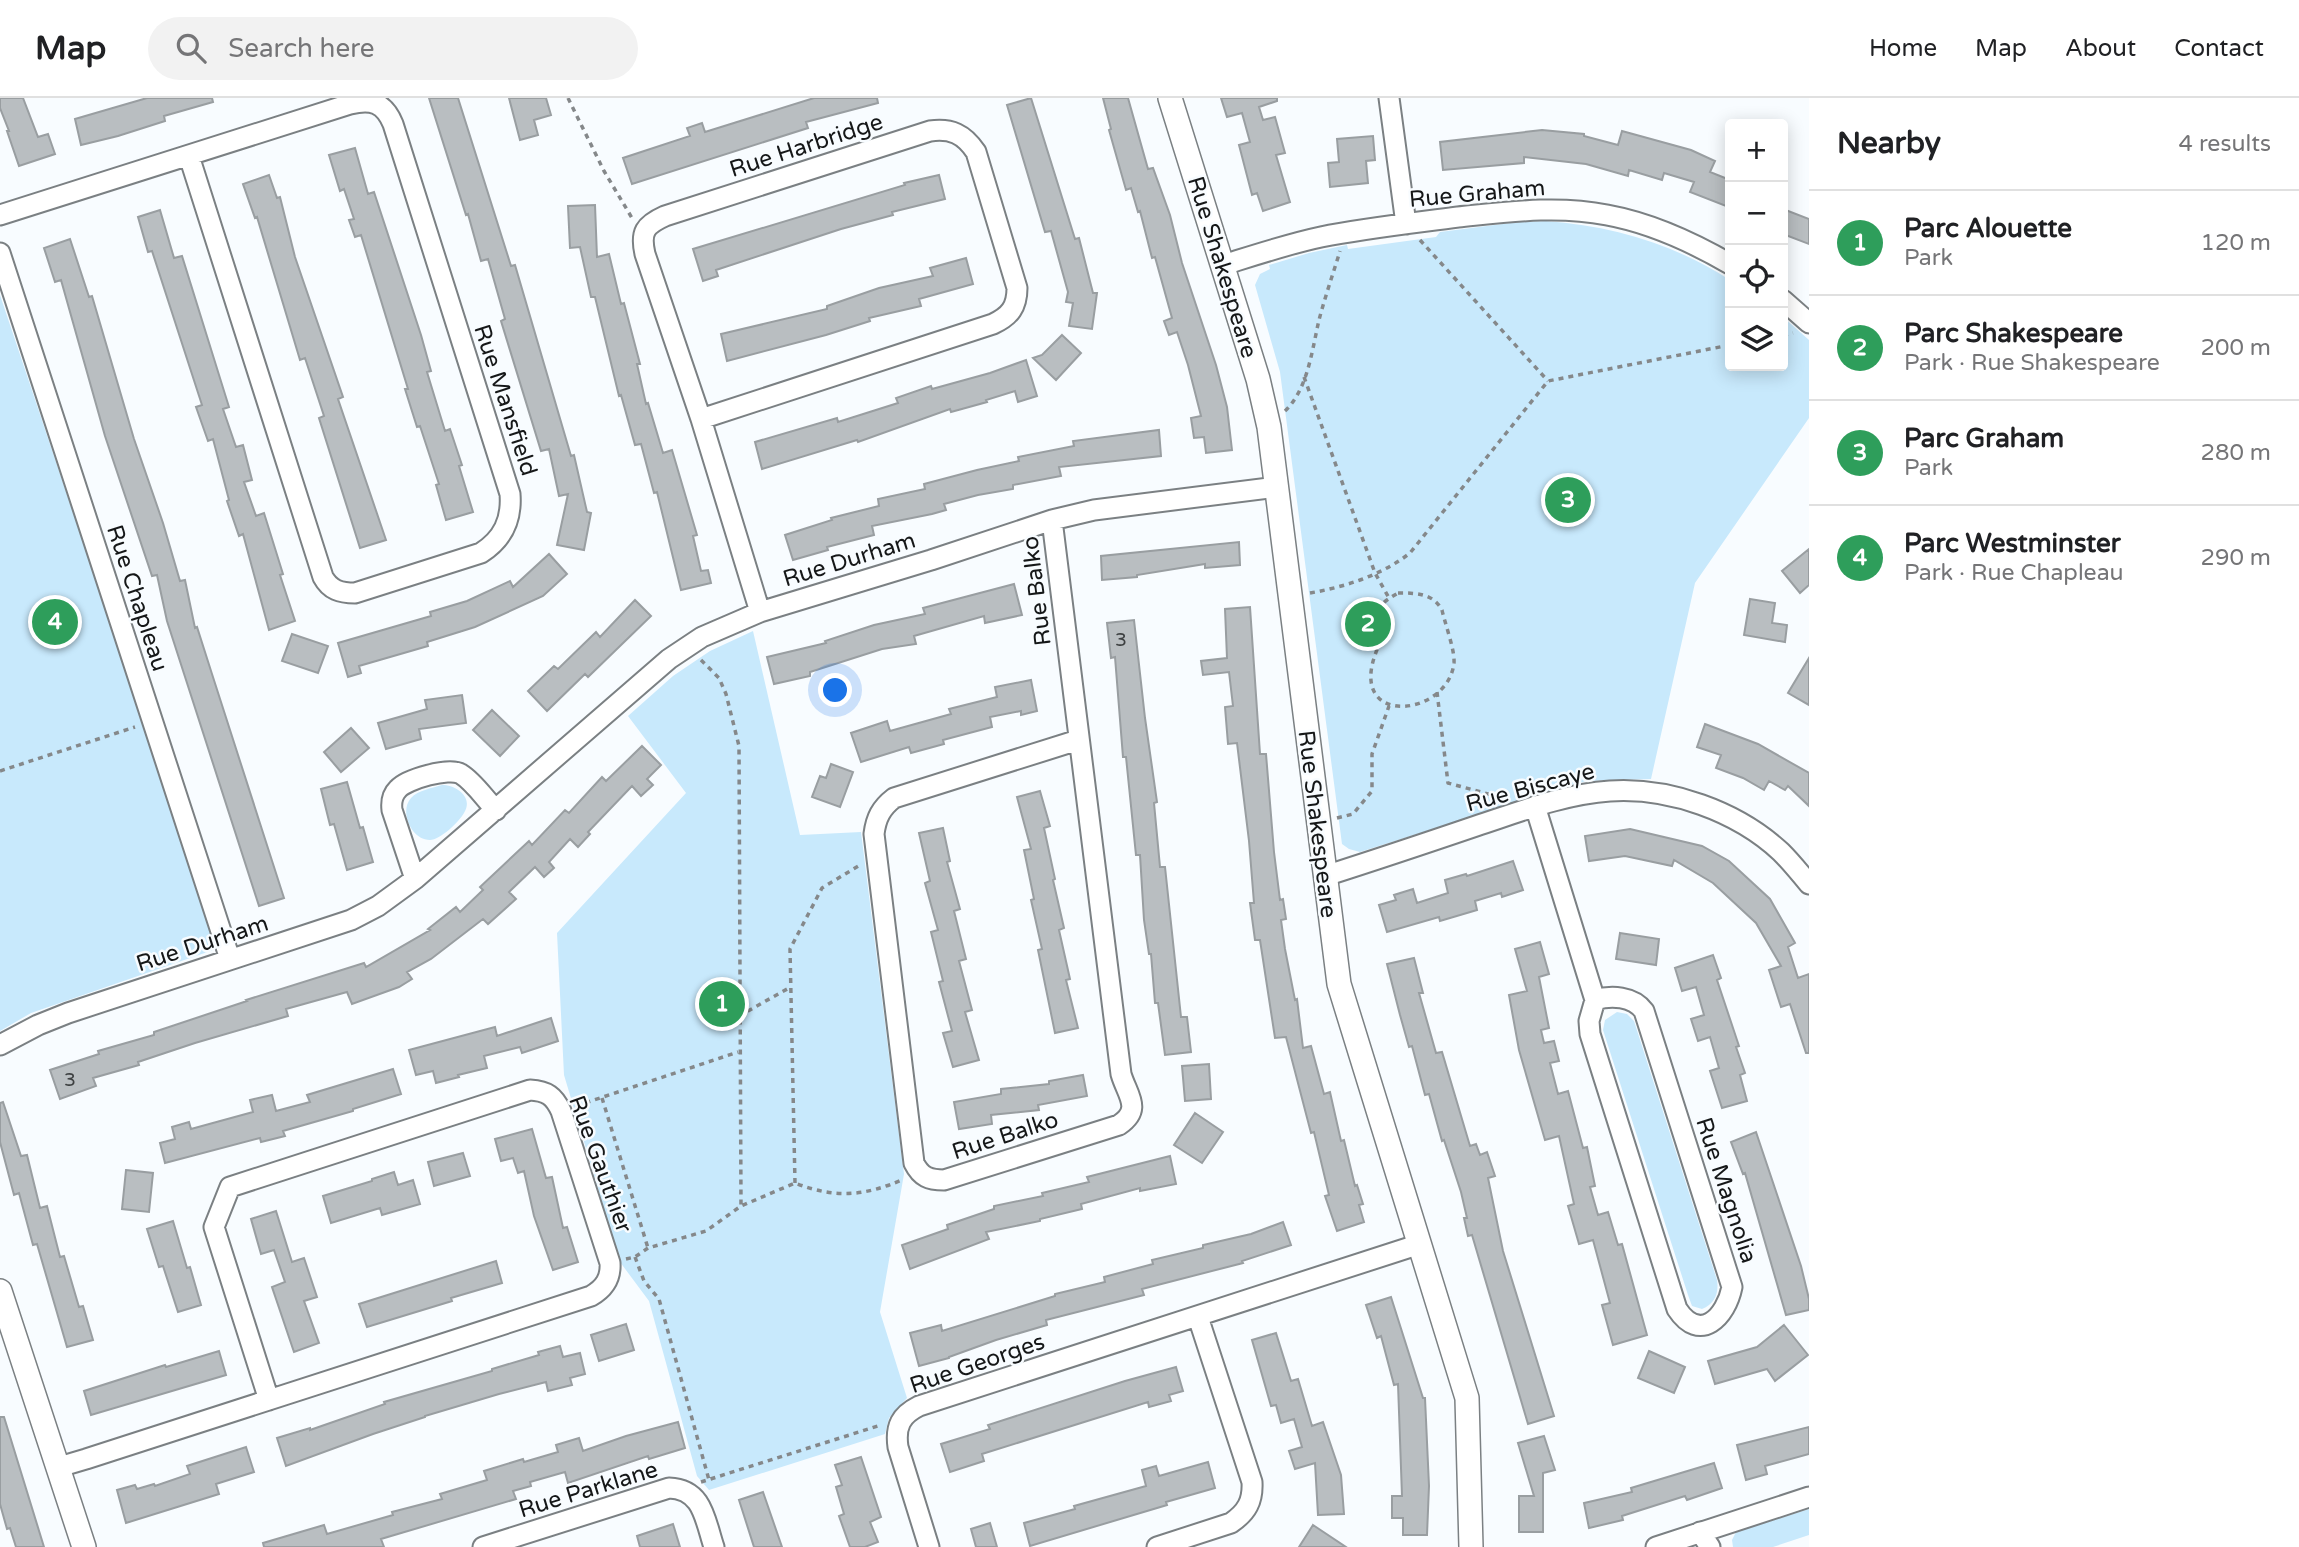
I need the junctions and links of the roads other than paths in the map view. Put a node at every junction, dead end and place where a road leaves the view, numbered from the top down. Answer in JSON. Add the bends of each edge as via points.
{"nodes":[{"id":1,"x":1170,"y":98,"type":"edge"},
{"id":2,"x":1389,"y":98,"type":"edge"},
{"id":3,"x":189,"y":156,"type":"junction"},
{"id":4,"x":0,"y":215,"type":"edge"},
{"id":5,"x":1406,"y":223,"type":"junction"},
{"id":6,"x":0,"y":253,"type":"edge"},
{"id":7,"x":1725,"y":261,"type":"edge"},
{"id":8,"x":1223,"y":265,"type":"junction"},
{"id":9,"x":1788,"y":304,"type":"edge"},
{"id":10,"x":1809,"y":323,"type":"edge"},
{"id":11,"x":701,"y":419,"type":"junction"},
{"id":12,"x":1278,"y":486,"type":"junction"},
{"id":13,"x":1052,"y":520,"type":"junction"},
{"id":14,"x":760,"y":612,"type":"junction"},
{"id":15,"x":1077,"y":740,"type":"junction"},
{"id":16,"x":1535,"y":806,"type":"junction"},
{"id":17,"x":496,"y":810,"type":"junction"},
{"id":18,"x":1325,"y":876,"type":"junction"},
{"id":19,"x":415,"y":879,"type":"junction"},
{"id":20,"x":1809,"y":884,"type":"edge"},
{"id":21,"x":230,"y":959,"type":"junction"},
{"id":22,"x":1595,"y":1000,"type":"junction"},
{"id":23,"x":0,"y":1045,"type":"edge"},
{"id":24,"x":1420,"y":1244,"type":"junction"},
{"id":25,"x":0,"y":1291,"type":"edge"},
{"id":26,"x":1198,"y":1317,"type":"junction"},
{"id":27,"x":269,"y":1400,"type":"junction"},
{"id":28,"x":59,"y":1467,"type":"junction"},
{"id":29,"x":1809,"y":1497,"type":"edge"},
{"id":30,"x":1705,"y":1540,"type":"edge"},
{"id":31,"x":84,"y":1547,"type":"edge"},
{"id":32,"x":483,"y":1547,"type":"edge"},
{"id":33,"x":714,"y":1547,"type":"edge"},
{"id":34,"x":929,"y":1547,"type":"edge"},
{"id":35,"x":1157,"y":1547,"type":"edge"},
{"id":36,"x":1471,"y":1547,"type":"edge"},
{"id":37,"x":1656,"y":1547,"type":"edge"}],
"edges":[{"from":1,"to":8,"type":"street","name":"Rue Shakespeare"},
{"from":2,"to":5,"type":"street"},
{"from":3,"to":3,"type":"street","name":"Rue Mansfield","via":[[328,585],[355,593],[490,547],[504,530],[510,494],[393,124],[383,106],[363,101],[350,104]]},
{"from":3,"to":4,"type":"street","name":"Rue Mansfield"},
{"from":5,"to":7,"type":"street","name":"Rue Graham","via":[[1532,209],[1597,214],[1682,238]]},
{"from":5,"to":8,"type":"street","name":"Rue Graham","via":[[1305,241]]},
{"from":6,"to":21,"type":"street","name":"Rue Chapleau"},
{"from":8,"to":12,"type":"street","name":"Rue Shakespeare","via":[[1258,379]]},
{"from":9,"to":10,"type":"street"},
{"from":11,"to":11,"type":"street","name":"Rue Harbridge","via":[[993,324],[1013,310],[1017,288],[976,152],[967,139],[943,129],[930,131],[646,226],[642,234],[645,254]]},
{"from":11,"to":14,"type":"street"},
{"from":12,"to":13,"type":"street","name":"Rue Durham","via":[[1094,510]]},
{"from":12,"to":18,"type":"street","name":"Rue Shakespeare"},
{"from":13,"to":14,"type":"street","name":"Rue Durham"},
{"from":13,"to":15,"type":"street","name":"Rue Balko"},
{"from":14,"to":17,"type":"street","name":"Rue Durham","via":[[687,645]]},
{"from":15,"to":15,"type":"street","name":"Rue Balko","via":[[1121,1074],[1132,1110],[1119,1125],[934,1180],[919,1172],[914,1163],[875,823],[894,798]]},
{"from":16,"to":18,"type":"street","name":"Rue Biscaye"},
{"from":16,"to":20,"type":"street","name":"Rue Biscaye","via":[[1610,791],[1678,798],[1760,835]]},
{"from":16,"to":22,"type":"street","name":"Rue Magnolia"},
{"from":17,"to":19,"type":"street","name":"Rue Durham"},
{"from":17,"to":19,"type":"street","via":[[454,771],[399,788],[391,810]]},
{"from":18,"to":24,"type":"street","name":"Rue Shakespeare","via":[[1342,999]]},
{"from":19,"to":21,"type":"street","name":"Rue Durham","via":[[351,920]]},
{"from":21,"to":23,"type":"street","name":"Rue Durham","via":[[68,1013]]},
{"from":22,"to":22,"type":"street","name":"Rue Magnolia","via":[[1590,1034],[1677,1309],[1694,1324],[1713,1322],[1726,1309],[1732,1287],[1644,1011],[1620,998]]},
{"from":24,"to":26,"type":"street","name":"Rue Georges"},
{"from":24,"to":36,"type":"street","name":"Rue Shakespeare","via":[[1467,1398]]},
{"from":25,"to":28,"type":"street"},
{"from":26,"to":34,"type":"street","name":"Rue Georges","via":[[908,1412],[899,1422],[898,1447]]},
{"from":26,"to":35,"type":"street","via":[[1252,1482],[1252,1494],[1241,1517],[1231,1523]]},
{"from":27,"to":27,"type":"street","name":"Rue Gauthier","via":[[600,1291],[611,1272],[610,1263],[561,1111],[550,1094],[530,1090],[230,1187],[214,1227]]},
{"from":27,"to":28,"type":"street","name":"Rue Gauthier"},
{"from":28,"to":31,"type":"street"},
{"from":29,"to":30,"type":"street"},
{"from":30,"to":37,"type":"street"},
{"from":32,"to":33,"type":"street","name":"Rue Parklane","via":[[656,1490],[683,1488],[702,1510]]}]}
